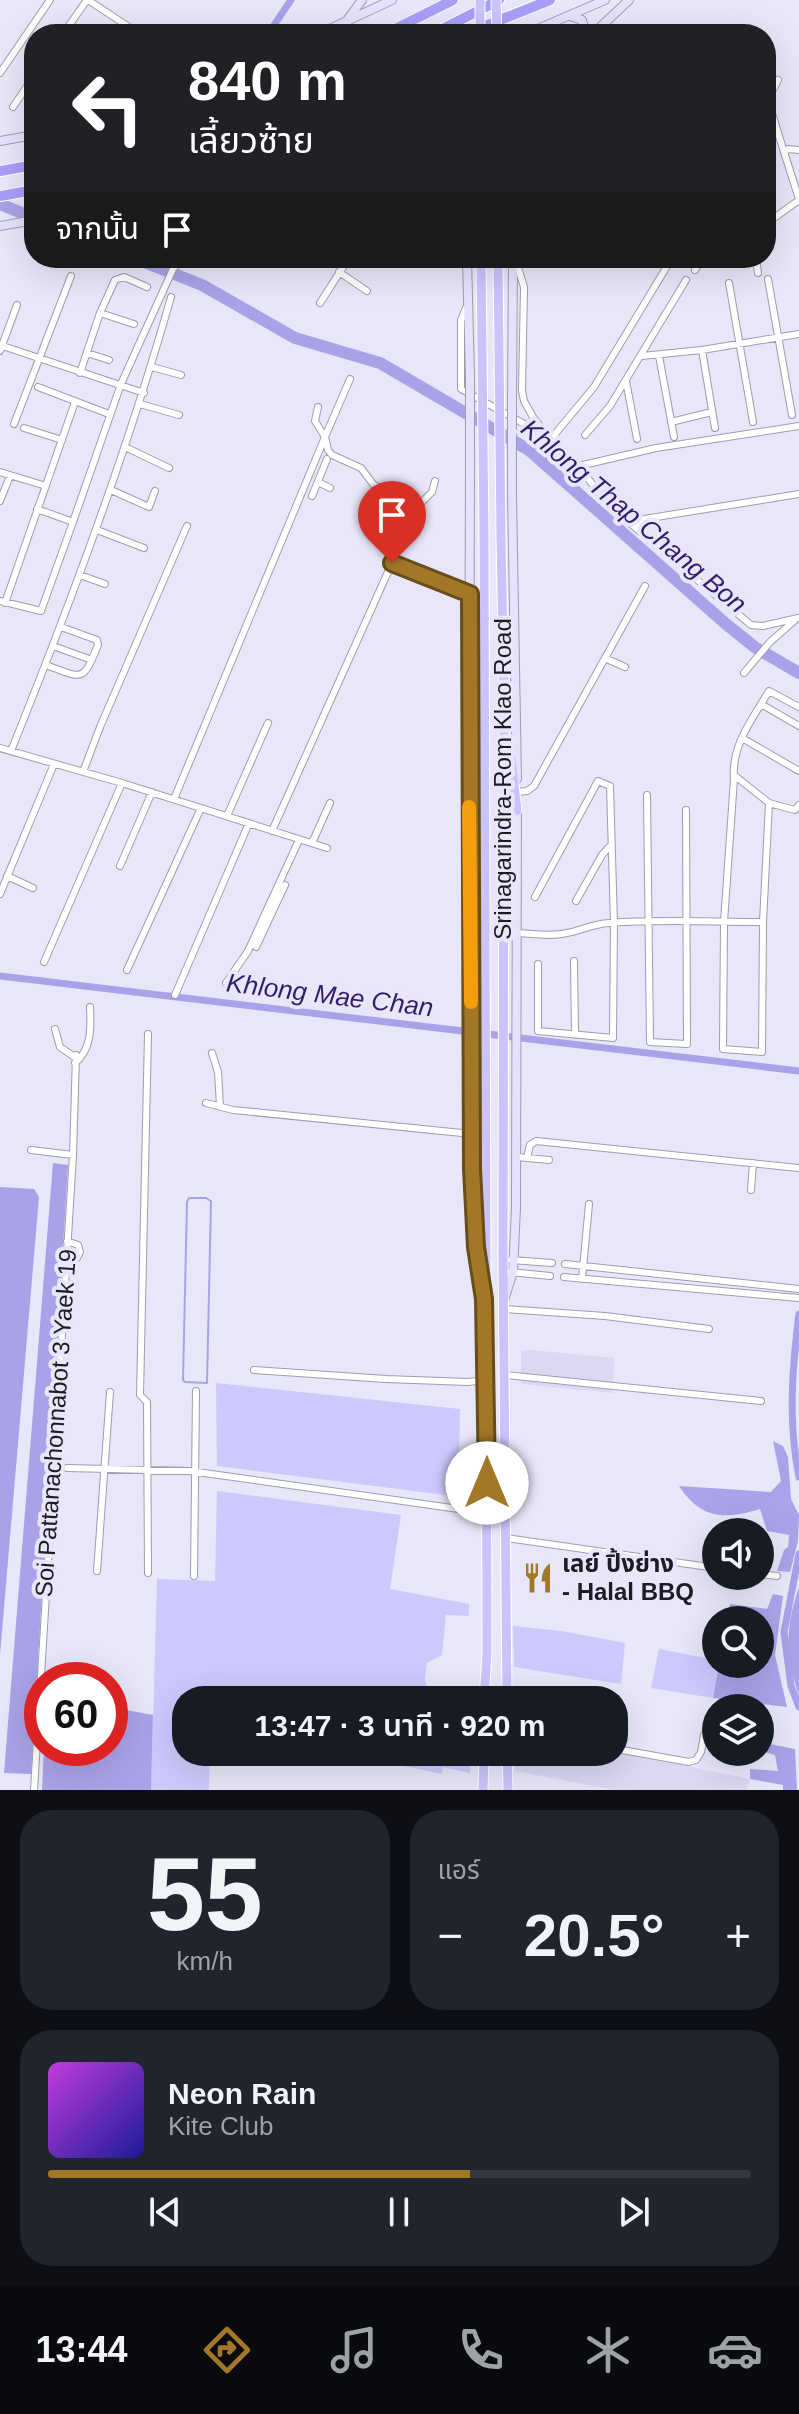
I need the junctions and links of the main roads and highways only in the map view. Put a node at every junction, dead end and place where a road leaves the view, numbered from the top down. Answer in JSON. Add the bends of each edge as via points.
{"nodes":[{"id":1,"x":362,"y":0,"type":"edge"},
{"id":2,"x":392,"y":0,"type":"edge"},
{"id":3,"x":453,"y":0,"type":"edge"},
{"id":4,"x":480,"y":0,"type":"edge"},
{"id":5,"x":498,"y":0,"type":"edge"},
{"id":6,"x":550,"y":0,"type":"edge"},
{"id":7,"x":605,"y":0,"type":"edge"},
{"id":8,"x":629,"y":0,"type":"edge"},
{"id":9,"x":569,"y":15,"type":"junction"},
{"id":10,"x":348,"y":20,"type":"junction"},
{"id":11,"x":340,"y":24,"type":"edge"},
{"id":12,"x":405,"y":24,"type":"edge"},
{"id":13,"x":452,"y":24,"type":"edge"},
{"id":14,"x":480,"y":24,"type":"edge"},
{"id":15,"x":490,"y":24,"type":"edge"},
{"id":16,"x":497,"y":24,"type":"edge"},
{"id":17,"x":549,"y":24,"type":"edge"},
{"id":18,"x":583,"y":24,"type":"edge"},
{"id":19,"x":604,"y":24,"type":"edge"},
{"id":20,"x":24,"y":137,"type":"edge"},
{"id":21,"x":2,"y":141,"type":"edge"},
{"id":22,"x":24,"y":167,"type":"edge"},
{"id":23,"x":0,"y":171,"type":"edge"},
{"id":24,"x":24,"y":192,"type":"edge"},
{"id":25,"x":0,"y":196,"type":"edge"},
{"id":26,"x":24,"y":222,"type":"edge"},
{"id":27,"x":0,"y":226,"type":"edge"},
{"id":28,"x":467,"y":268,"type":"edge"},
{"id":29,"x":481,"y":268,"type":"edge"},
{"id":30,"x":498,"y":268,"type":"edge"},
{"id":31,"x":514,"y":268,"type":"edge"},
{"id":32,"x":485,"y":687,"type":"junction"},
{"id":33,"x":504,"y":700,"type":"junction"},
{"id":34,"x":517,"y":810,"type":"junction"},
{"id":35,"x":469,"y":811,"type":"junction"},
{"id":36,"x":509,"y":1260,"type":"junction"},
{"id":37,"x":484,"y":1299,"type":"junction"},
{"id":38,"x":485,"y":1686,"type":"edge"},
{"id":39,"x":507,"y":1686,"type":"edge"},
{"id":40,"x":484,"y":1766,"type":"edge"},
{"id":41,"x":507,"y":1766,"type":"edge"},
{"id":42,"x":483,"y":1790,"type":"edge"},
{"id":43,"x":508,"y":1790,"type":"edge"}],
"edges":[{"from":1,"to":10,"type":"main road"},
{"from":2,"to":10,"type":"main road"},
{"from":3,"to":12,"type":"highway"},
{"from":4,"to":14,"type":"main road","bridge":true},
{"from":5,"to":13,"type":"highway"},
{"from":5,"to":16,"type":"main road","bridge":true},
{"from":6,"to":15,"type":"highway"},
{"from":7,"to":9,"type":"main road"},
{"from":8,"to":19,"type":"main road"},
{"from":9,"to":17,"type":"main road"},
{"from":9,"to":18,"type":"main road"},
{"from":10,"to":11,"type":"main road"},
{"from":20,"to":21,"type":"main road"},
{"from":22,"to":23,"type":"highway"},
{"from":24,"to":25,"type":"highway"},
{"from":26,"to":27,"type":"main road"},
{"from":28,"to":35,"type":"main road","name":"Srinagarindra-Rom Klao Road","bridge":true},
{"from":29,"to":32,"type":"main road","name":"Srinagarindra-Rom Klao Road","bridge":true},
{"from":30,"to":33,"type":"main road","name":"Srinagarindra-Rom Klao Road","bridge":true},
{"from":31,"to":34,"type":"main road","name":"Srinagarindra-Rom Klao Road","bridge":true},
{"from":32,"to":35,"type":"main road"},
{"from":32,"to":37,"type":"main road","name":"Srinagarindra-Rom Klao Road"},
{"from":33,"to":34,"type":"main road"},
{"from":33,"to":36,"type":"main road","name":"Srinagarindra-Rom Klao Road","via":[[503,1055]]},
{"from":34,"to":36,"type":"main road","name":"Srinagarindra-Rom Klao Road","via":[[517,1157]]},
{"from":35,"to":37,"type":"main road","name":"Srinagarindra-Rom Klao Road","via":[[472,1134],[476,1247]]},
{"from":36,"to":39,"type":"main road","name":"Srinagarindra-Rom Klao Road","via":[[504,1305]]},
{"from":37,"to":38,"type":"main road","name":"Srinagarindra-Rom Klao Road"},
{"from":40,"to":42,"type":"main road"},
{"from":41,"to":43,"type":"main road"}]}
